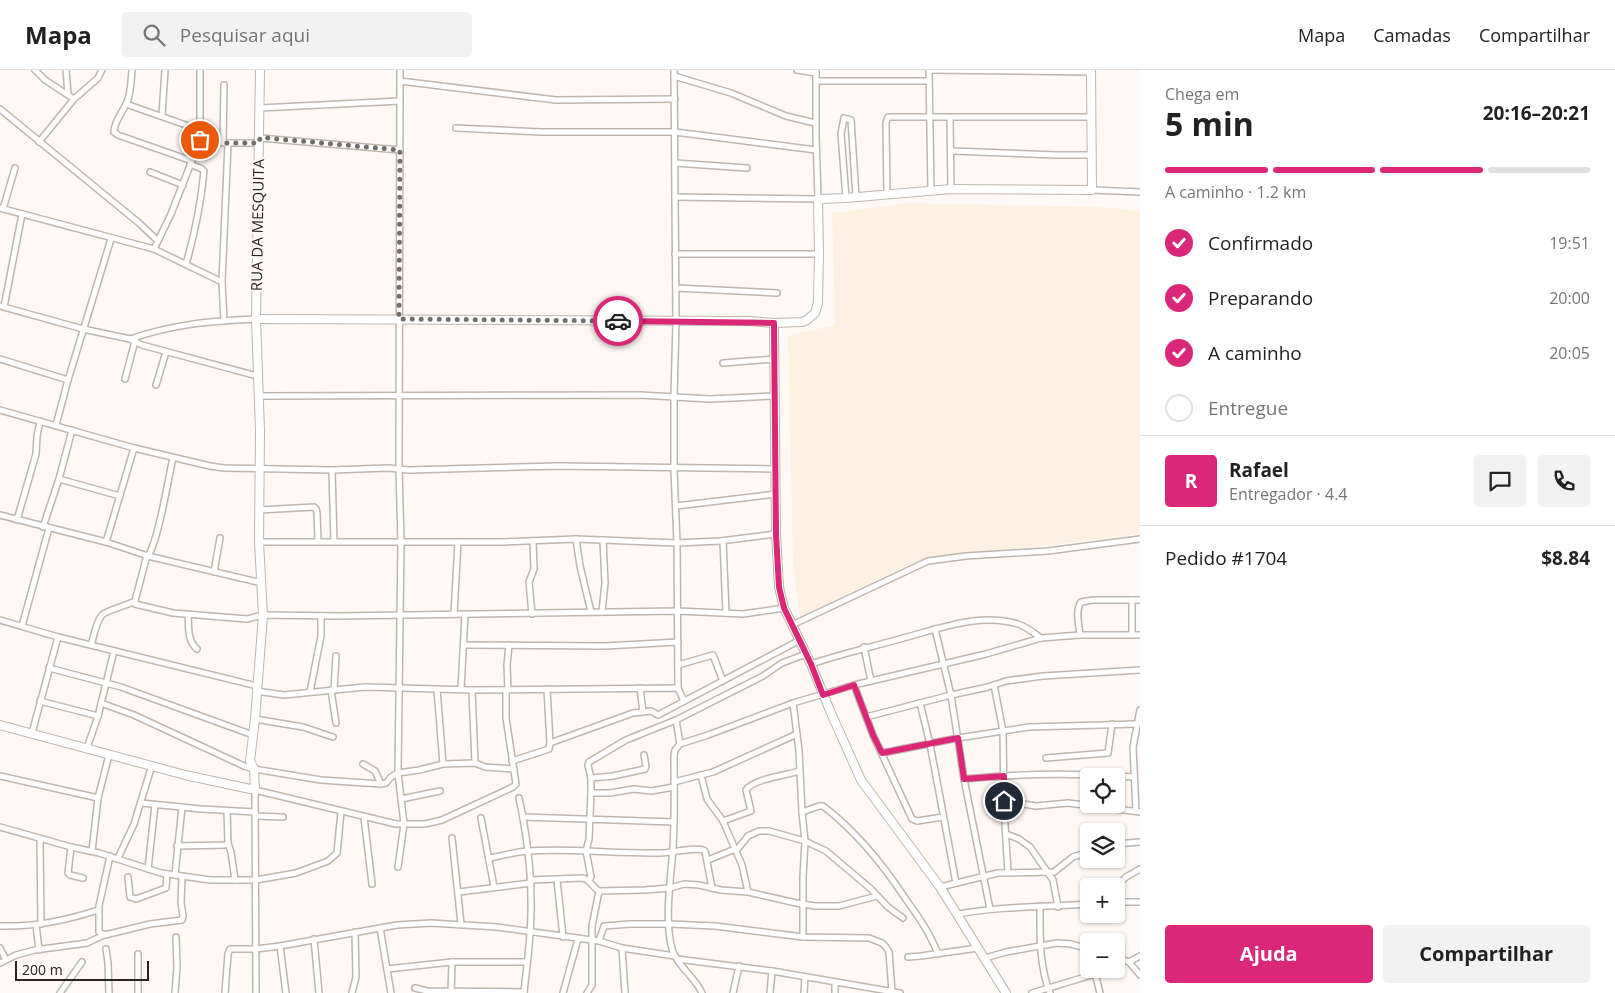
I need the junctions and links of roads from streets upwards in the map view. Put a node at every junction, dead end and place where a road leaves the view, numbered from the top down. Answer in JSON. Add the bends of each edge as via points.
{"nodes":[{"id":1,"x":35,"y":70,"type":"edge"},
{"id":2,"x":66,"y":70,"type":"edge"},
{"id":3,"x":102,"y":70,"type":"edge"},
{"id":4,"x":132,"y":70,"type":"edge"},
{"id":5,"x":165,"y":70,"type":"edge"},
{"id":6,"x":200,"y":70,"type":"edge"},
{"id":7,"x":260,"y":70,"type":"edge"},
{"id":8,"x":400,"y":70,"type":"edge"},
{"id":9,"x":674,"y":70,"type":"edge"},
{"id":10,"x":797,"y":70,"type":"edge"},
{"id":11,"x":928,"y":70,"type":"edge"},
{"id":12,"x":1091,"y":71,"type":"edge"},
{"id":13,"x":816,"y":72,"type":"edge"},
{"id":14,"x":674,"y":76,"type":"junction"},
{"id":15,"x":400,"y":81,"type":"junction"},
{"id":16,"x":817,"y":81,"type":"junction"},
{"id":17,"x":928,"y":81,"type":"junction"},
{"id":18,"x":224,"y":85,"type":"dead end"},
{"id":19,"x":68,"y":94,"type":"junction"},
{"id":20,"x":74,"y":99,"type":"junction"},
{"id":21,"x":674,"y":99,"type":"junction"},
{"id":22,"x":400,"y":102,"type":"junction"},
{"id":23,"x":126,"y":104,"type":"junction"},
{"id":24,"x":260,"y":108,"type":"junction"},
{"id":25,"x":0,"y":110,"type":"edge"},
{"id":26,"x":162,"y":115,"type":"junction"},
{"id":27,"x":1092,"y":116,"type":"junction"},
{"id":28,"x":930,"y":118,"type":"junction"},
{"id":29,"x":950,"y":118,"type":"junction"},
{"id":30,"x":816,"y":123,"type":"junction"},
{"id":31,"x":456,"y":128,"type":"dead end"},
{"id":32,"x":200,"y":130,"type":"junction"},
{"id":33,"x":675,"y":132,"type":"junction"},
{"id":34,"x":200,"y":140,"type":"junction"},
{"id":35,"x":259,"y":140,"type":"junction"},
{"id":36,"x":39,"y":142,"type":"junction"},
{"id":37,"x":225,"y":143,"type":"junction"},
{"id":38,"x":400,"y":150,"type":"junction"},
{"id":39,"x":816,"y":150,"type":"junction"},
{"id":40,"x":952,"y":151,"type":"junction"},
{"id":41,"x":1092,"y":155,"type":"junction"},
{"id":42,"x":191,"y":162,"type":"junction"},
{"id":43,"x":675,"y":163,"type":"junction"},
{"id":44,"x":15,"y":168,"type":"dead end"},
{"id":45,"x":746,"y":168,"type":"dead end"},
{"id":46,"x":150,"y":172,"type":"dead end"},
{"id":47,"x":183,"y":185,"type":"junction"},
{"id":48,"x":951,"y":189,"type":"junction"},
{"id":49,"x":931,"y":190,"type":"junction"},
{"id":50,"x":1092,"y":190,"type":"junction"},
{"id":51,"x":1140,"y":192,"type":"edge"},
{"id":52,"x":887,"y":194,"type":"junction"},
{"id":53,"x":675,"y":197,"type":"junction"},
{"id":54,"x":856,"y":197,"type":"junction"},
{"id":55,"x":846,"y":198,"type":"junction"},
{"id":56,"x":818,"y":199,"type":"junction"},
{"id":57,"x":2,"y":208,"type":"edge"},
{"id":58,"x":22,"y":214,"type":"junction"},
{"id":59,"x":111,"y":238,"type":"junction"},
{"id":60,"x":158,"y":241,"type":"junction"},
{"id":61,"x":154,"y":249,"type":"junction"},
{"id":62,"x":675,"y":254,"type":"junction"},
{"id":63,"x":819,"y":254,"type":"junction"},
{"id":64,"x":186,"y":264,"type":"junction"},
{"id":65,"x":222,"y":282,"type":"junction"},
{"id":66,"x":676,"y":288,"type":"junction"},
{"id":67,"x":777,"y":293,"type":"dead end"},
{"id":68,"x":2,"y":307,"type":"edge"},
{"id":69,"x":399,"y":319,"type":"junction"},
{"id":70,"x":256,"y":320,"type":"junction"},
{"id":71,"x":224,"y":321,"type":"junction"},
{"id":72,"x":676,"y":321,"type":"junction"},
{"id":73,"x":774,"y":323,"type":"junction"},
{"id":74,"x":83,"y":329,"type":"junction"},
{"id":75,"x":132,"y":340,"type":"junction"},
{"id":76,"x":166,"y":352,"type":"junction"},
{"id":77,"x":0,"y":358,"type":"edge"},
{"id":78,"x":775,"y":359,"type":"junction"},
{"id":79,"x":723,"y":363,"type":"dead end"},
{"id":80,"x":257,"y":376,"type":"junction"},
{"id":81,"x":125,"y":379,"type":"dead end"},
{"id":82,"x":68,"y":380,"type":"junction"},
{"id":83,"x":156,"y":385,"type":"dead end"},
{"id":84,"x":399,"y":394,"type":"junction"},
{"id":85,"x":259,"y":396,"type":"junction"},
{"id":86,"x":674,"y":396,"type":"junction"},
{"id":87,"x":775,"y":396,"type":"junction"},
{"id":88,"x":0,"y":410,"type":"edge"},
{"id":89,"x":40,"y":421,"type":"junction"},
{"id":90,"x":56,"y":425,"type":"junction"},
{"id":91,"x":72,"y":430,"type":"junction"},
{"id":92,"x":134,"y":448,"type":"junction"},
{"id":93,"x":173,"y":458,"type":"junction"},
{"id":94,"x":260,"y":468,"type":"junction"},
{"id":95,"x":399,"y":469,"type":"junction"},
{"id":96,"x":674,"y":469,"type":"junction"},
{"id":97,"x":776,"y":469,"type":"junction"},
{"id":98,"x":332,"y":470,"type":"junction"},
{"id":99,"x":59,"y":479,"type":"junction"},
{"id":100,"x":776,"y":494,"type":"junction"},
{"id":101,"x":120,"y":496,"type":"junction"},
{"id":102,"x":676,"y":506,"type":"junction"},
{"id":103,"x":259,"y":510,"type":"junction"},
{"id":104,"x":0,"y":515,"type":"edge"},
{"id":105,"x":18,"y":520,"type":"junction"},
{"id":106,"x":46,"y":528,"type":"junction"},
{"id":107,"x":776,"y":534,"type":"junction"},
{"id":108,"x":220,"y":538,"type":"dead end"},
{"id":109,"x":576,"y":539,"type":"junction"},
{"id":110,"x":1140,"y":539,"type":"edge"},
{"id":111,"x":533,"y":540,"type":"junction"},
{"id":112,"x":603,"y":540,"type":"junction"},
{"id":113,"x":723,"y":541,"type":"junction"},
{"id":114,"x":106,"y":542,"type":"junction"},
{"id":115,"x":259,"y":542,"type":"junction"},
{"id":116,"x":318,"y":542,"type":"junction"},
{"id":117,"x":334,"y":542,"type":"junction"},
{"id":118,"x":458,"y":542,"type":"junction"},
{"id":119,"x":401,"y":543,"type":"junction"},
{"id":120,"x":677,"y":543,"type":"junction"},
{"id":121,"x":148,"y":556,"type":"junction"},
{"id":122,"x":214,"y":572,"type":"junction"},
{"id":123,"x":262,"y":583,"type":"junction"},
{"id":124,"x":1132,"y":600,"type":"junction"},
{"id":125,"x":1140,"y":600,"type":"edge"},
{"id":126,"x":135,"y":601,"type":"junction"},
{"id":127,"x":784,"y":608,"type":"junction"},
{"id":128,"x":678,"y":611,"type":"junction"},
{"id":129,"x":591,"y":612,"type":"junction"},
{"id":130,"x":602,"y":612,"type":"junction"},
{"id":131,"x":726,"y":613,"type":"junction"},
{"id":132,"x":399,"y":614,"type":"junction"},
{"id":133,"x":454,"y":614,"type":"junction"},
{"id":134,"x":465,"y":614,"type":"junction"},
{"id":135,"x":532,"y":614,"type":"junction"},
{"id":136,"x":188,"y":615,"type":"junction"},
{"id":137,"x":263,"y":615,"type":"junction"},
{"id":138,"x":321,"y":616,"type":"junction"},
{"id":139,"x":0,"y":620,"type":"edge"},
{"id":140,"x":792,"y":624,"type":"junction"},
{"id":141,"x":22,"y":626,"type":"junction"},
{"id":142,"x":935,"y":629,"type":"junction"},
{"id":143,"x":1132,"y":634,"type":"junction"},
{"id":144,"x":1080,"y":635,"type":"junction"},
{"id":145,"x":1140,"y":635,"type":"edge"},
{"id":146,"x":58,"y":637,"type":"junction"},
{"id":147,"x":1041,"y":638,"type":"junction"},
{"id":148,"x":678,"y":642,"type":"junction"},
{"id":149,"x":91,"y":645,"type":"junction"},
{"id":150,"x":464,"y":645,"type":"junction"},
{"id":151,"x":509,"y":645,"type":"junction"},
{"id":152,"x":803,"y":647,"type":"junction"},
{"id":153,"x":864,"y":647,"type":"junction"},
{"id":154,"x":198,"y":649,"type":"dead end"},
{"id":155,"x":114,"y":651,"type":"junction"},
{"id":156,"x":336,"y":656,"type":"dead end"},
{"id":157,"x":944,"y":663,"type":"junction"},
{"id":158,"x":811,"y":664,"type":"junction"},
{"id":159,"x":678,"y":665,"type":"junction"},
{"id":160,"x":49,"y":668,"type":"junction"},
{"id":161,"x":1140,"y":670,"type":"edge"},
{"id":162,"x":723,"y":680,"type":"junction"},
{"id":163,"x":871,"y":681,"type":"junction"},
{"id":164,"x":106,"y":683,"type":"junction"},
{"id":165,"x":854,"y":685,"type":"junction"},
{"id":166,"x":994,"y":685,"type":"junction"},
{"id":167,"x":547,"y":688,"type":"junction"},
{"id":168,"x":640,"y":688,"type":"junction"},
{"id":169,"x":678,"y":688,"type":"junction"},
{"id":170,"x":257,"y":689,"type":"junction"},
{"id":171,"x":399,"y":689,"type":"junction"},
{"id":172,"x":437,"y":689,"type":"junction"},
{"id":173,"x":333,"y":690,"type":"junction"},
{"id":174,"x":461,"y":690,"type":"junction"},
{"id":175,"x":472,"y":690,"type":"junction"},
{"id":176,"x":507,"y":690,"type":"junction"},
{"id":177,"x":310,"y":692,"type":"junction"},
{"id":178,"x":823,"y":695,"type":"junction"},
{"id":179,"x":951,"y":695,"type":"junction"},
{"id":180,"x":40,"y":701,"type":"junction"},
{"id":181,"x":684,"y":701,"type":"junction"},
{"id":182,"x":101,"y":703,"type":"junction"},
{"id":183,"x":793,"y":703,"type":"junction"},
{"id":184,"x":920,"y":704,"type":"junction"},
{"id":185,"x":1140,"y":710,"type":"edge"},
{"id":186,"x":643,"y":712,"type":"junction"},
{"id":187,"x":98,"y":716,"type":"junction"},
{"id":188,"x":866,"y":717,"type":"junction"},
{"id":189,"x":255,"y":718,"type":"junction"},
{"id":190,"x":676,"y":720,"type":"junction"},
{"id":191,"x":336,"y":722,"type":"dead end"},
{"id":192,"x":1112,"y":724,"type":"junction"},
{"id":193,"x":1137,"y":724,"type":"junction"},
{"id":194,"x":0,"y":725,"type":"edge"},
{"id":195,"x":1003,"y":731,"type":"junction"},
{"id":196,"x":32,"y":733,"type":"junction"},
{"id":197,"x":797,"y":734,"type":"junction"},
{"id":198,"x":253,"y":735,"type":"junction"},
{"id":199,"x":332,"y":736,"type":"dead end"},
{"id":200,"x":958,"y":738,"type":"junction"},
{"id":201,"x":550,"y":743,"type":"junction"},
{"id":202,"x":680,"y":744,"type":"junction"},
{"id":203,"x":930,"y":744,"type":"junction"},
{"id":204,"x":87,"y":748,"type":"junction"},
{"id":205,"x":882,"y":753,"type":"junction"},
{"id":206,"x":109,"y":754,"type":"junction"},
{"id":207,"x":644,"y":755,"type":"dead end"},
{"id":208,"x":1046,"y":758,"type":"dead end"},
{"id":209,"x":512,"y":761,"type":"junction"},
{"id":210,"x":475,"y":763,"type":"junction"},
{"id":211,"x":363,"y":764,"type":"dead end"},
{"id":212,"x":444,"y":764,"type":"junction"},
{"id":213,"x":152,"y":765,"type":"junction"},
{"id":214,"x":254,"y":769,"type":"junction"},
{"id":215,"x":514,"y":769,"type":"junction"},
{"id":216,"x":800,"y":771,"type":"junction"},
{"id":217,"x":398,"y":772,"type":"junction"},
{"id":218,"x":1080,"y":775,"type":"edge"},
{"id":219,"x":0,"y":776,"type":"edge"},
{"id":220,"x":701,"y":776,"type":"junction"},
{"id":221,"x":1004,"y":776,"type":"junction"},
{"id":222,"x":1125,"y":777,"type":"edge"},
{"id":223,"x":1134,"y":777,"type":"junction"},
{"id":224,"x":590,"y":778,"type":"junction"},
{"id":225,"x":964,"y":779,"type":"junction"},
{"id":226,"x":381,"y":784,"type":"junction"},
{"id":227,"x":674,"y":784,"type":"junction"},
{"id":228,"x":255,"y":790,"type":"junction"},
{"id":229,"x":440,"y":791,"type":"dead end"},
{"id":230,"x":591,"y":793,"type":"junction"},
{"id":231,"x":98,"y":798,"type":"junction"},
{"id":232,"x":519,"y":798,"type":"dead end"},
{"id":233,"x":401,"y":799,"type":"junction"},
{"id":234,"x":1004,"y":801,"type":"junction"},
{"id":235,"x":141,"y":803,"type":"junction"},
{"id":236,"x":156,"y":804,"type":"junction"},
{"id":237,"x":182,"y":807,"type":"junction"},
{"id":238,"x":228,"y":811,"type":"junction"},
{"id":239,"x":342,"y":812,"type":"junction"},
{"id":240,"x":802,"y":812,"type":"junction"},
{"id":241,"x":1138,"y":812,"type":"edge"},
{"id":242,"x":255,"y":814,"type":"junction"},
{"id":243,"x":523,"y":816,"type":"junction"},
{"id":244,"x":283,"y":817,"type":"dead end"},
{"id":245,"x":364,"y":817,"type":"junction"},
{"id":246,"x":943,"y":817,"type":"junction"},
{"id":247,"x":480,"y":818,"type":"dead end"},
{"id":248,"x":590,"y":819,"type":"junction"},
{"id":249,"x":723,"y":821,"type":"junction"},
{"id":250,"x":674,"y":822,"type":"junction"},
{"id":251,"x":404,"y":824,"type":"junction"},
{"id":252,"x":0,"y":827,"type":"edge"},
{"id":253,"x":1006,"y":834,"type":"junction"},
{"id":254,"x":452,"y":838,"type":"dead end"},
{"id":255,"x":40,"y":839,"type":"junction"},
{"id":256,"x":806,"y":841,"type":"junction"},
{"id":257,"x":1140,"y":842,"type":"edge"},
{"id":258,"x":228,"y":843,"type":"junction"},
{"id":259,"x":1125,"y":843,"type":"edge"},
{"id":260,"x":177,"y":846,"type":"junction"},
{"id":261,"x":71,"y":847,"type":"junction"},
{"id":262,"x":735,"y":850,"type":"junction"},
{"id":263,"x":92,"y":851,"type":"junction"},
{"id":264,"x":527,"y":851,"type":"junction"},
{"id":265,"x":586,"y":851,"type":"junction"},
{"id":266,"x":672,"y":853,"type":"junction"},
{"id":267,"x":1080,"y":855,"type":"edge"},
{"id":268,"x":110,"y":856,"type":"junction"},
{"id":269,"x":118,"y":858,"type":"junction"},
{"id":270,"x":489,"y":858,"type":"junction"},
{"id":271,"x":708,"y":860,"type":"junction"},
{"id":272,"x":398,"y":867,"type":"dead end"},
{"id":273,"x":1140,"y":868,"type":"edge"},
{"id":274,"x":148,"y":869,"type":"junction"},
{"id":275,"x":1008,"y":872,"type":"junction"},
{"id":276,"x":1047,"y":873,"type":"junction"},
{"id":277,"x":166,"y":874,"type":"junction"},
{"id":278,"x":175,"y":875,"type":"junction"},
{"id":279,"x":182,"y":876,"type":"junction"},
{"id":280,"x":983,"y":876,"type":"junction"},
{"id":281,"x":83,"y":878,"type":"dead end"},
{"id":282,"x":128,"y":878,"type":"dead end"},
{"id":283,"x":1125,"y":878,"type":"edge"},
{"id":284,"x":235,"y":880,"type":"junction"},
{"id":285,"x":256,"y":880,"type":"junction"},
{"id":286,"x":557,"y":880,"type":"junction"},
{"id":287,"x":589,"y":880,"type":"junction"},
{"id":288,"x":531,"y":881,"type":"junction"},
{"id":289,"x":956,"y":883,"type":"junction"},
{"id":290,"x":372,"y":884,"type":"dead end"},
{"id":291,"x":940,"y":887,"type":"junction"},
{"id":292,"x":494,"y":888,"type":"junction"},
{"id":293,"x":670,"y":888,"type":"junction"},
{"id":294,"x":712,"y":888,"type":"junction"},
{"id":295,"x":599,"y":890,"type":"junction"},
{"id":296,"x":459,"y":892,"type":"junction"},
{"id":297,"x":748,"y":892,"type":"junction"},
{"id":298,"x":877,"y":896,"type":"junction"},
{"id":299,"x":1125,"y":902,"type":"edge"},
{"id":300,"x":1140,"y":902,"type":"edge"},
{"id":301,"x":804,"y":905,"type":"junction"},
{"id":302,"x":1080,"y":905,"type":"edge"},
{"id":303,"x":1040,"y":906,"type":"junction"},
{"id":304,"x":1058,"y":906,"type":"junction"},
{"id":305,"x":990,"y":909,"type":"junction"},
{"id":306,"x":98,"y":910,"type":"junction"},
{"id":307,"x":958,"y":914,"type":"junction"},
{"id":308,"x":903,"y":918,"type":"dead end"},
{"id":309,"x":461,"y":924,"type":"junction"},
{"id":310,"x":669,"y":924,"type":"junction"},
{"id":311,"x":39,"y":925,"type":"junction"},
{"id":312,"x":0,"y":926,"type":"edge"},
{"id":313,"x":380,"y":928,"type":"junction"},
{"id":314,"x":355,"y":932,"type":"junction"},
{"id":315,"x":530,"y":932,"type":"junction"},
{"id":316,"x":105,"y":935,"type":"junction"},
{"id":317,"x":803,"y":936,"type":"junction"},
{"id":318,"x":176,"y":937,"type":"dead end"},
{"id":319,"x":563,"y":937,"type":"junction"},
{"id":320,"x":314,"y":939,"type":"junction"},
{"id":321,"x":578,"y":939,"type":"junction"},
{"id":322,"x":592,"y":941,"type":"junction"},
{"id":323,"x":599,"y":941,"type":"junction"},
{"id":324,"x":280,"y":946,"type":"junction"},
{"id":325,"x":1041,"y":946,"type":"junction"},
{"id":326,"x":1080,"y":947,"type":"edge"},
{"id":327,"x":0,"y":948,"type":"edge"},
{"id":328,"x":622,"y":948,"type":"junction"},
{"id":329,"x":978,"y":948,"type":"junction"},
{"id":330,"x":106,"y":949,"type":"dead end"},
{"id":331,"x":256,"y":949,"type":"junction"},
{"id":332,"x":39,"y":950,"type":"junction"},
{"id":333,"x":138,"y":954,"type":"dead end"},
{"id":334,"x":938,"y":954,"type":"junction"},
{"id":335,"x":908,"y":956,"type":"dead end"},
{"id":336,"x":1140,"y":956,"type":"edge"},
{"id":337,"x":676,"y":958,"type":"junction"},
{"id":338,"x":985,"y":958,"type":"junction"},
{"id":339,"x":6,"y":960,"type":"junction"},
{"id":340,"x":1125,"y":960,"type":"edge"},
{"id":341,"x":0,"y":962,"type":"edge"},
{"id":342,"x":82,"y":962,"type":"dead end"},
{"id":343,"x":452,"y":962,"type":"junction"},
{"id":344,"x":527,"y":962,"type":"junction"},
{"id":345,"x":1129,"y":962,"type":"junction"},
{"id":346,"x":739,"y":966,"type":"junction"},
{"id":347,"x":387,"y":969,"type":"junction"},
{"id":348,"x":772,"y":971,"type":"junction"},
{"id":349,"x":1140,"y":975,"type":"edge"},
{"id":350,"x":805,"y":977,"type":"junction"},
{"id":351,"x":1080,"y":978,"type":"edge"},
{"id":352,"x":1096,"y":978,"type":"edge"},
{"id":353,"x":835,"y":982,"type":"junction"},
{"id":354,"x":416,"y":988,"type":"dead end"},
{"id":355,"x":864,"y":990,"type":"edge"},
{"id":356,"x":1049,"y":991,"type":"edge"},
{"id":357,"x":433,"y":992,"type":"edge"},
{"id":358,"x":451,"y":992,"type":"edge"},
{"id":359,"x":478,"y":992,"type":"edge"},
{"id":360,"x":494,"y":992,"type":"edge"},
{"id":361,"x":892,"y":992,"type":"junction"},
{"id":362,"x":60,"y":993,"type":"edge"},
{"id":363,"x":109,"y":993,"type":"edge"},
{"id":364,"x":138,"y":993,"type":"edge"},
{"id":365,"x":175,"y":993,"type":"edge"},
{"id":366,"x":224,"y":993,"type":"edge"},
{"id":367,"x":256,"y":993,"type":"edge"},
{"id":368,"x":286,"y":993,"type":"edge"},
{"id":369,"x":319,"y":993,"type":"edge"},
{"id":370,"x":352,"y":993,"type":"edge"},
{"id":371,"x":391,"y":993,"type":"edge"},
{"id":372,"x":524,"y":993,"type":"edge"},
{"id":373,"x":563,"y":993,"type":"edge"},
{"id":374,"x":587,"y":993,"type":"edge"},
{"id":375,"x":625,"y":993,"type":"edge"},
{"id":376,"x":702,"y":993,"type":"edge"},
{"id":377,"x":732,"y":993,"type":"edge"},
{"id":378,"x":770,"y":993,"type":"edge"},
{"id":379,"x":804,"y":993,"type":"edge"},
{"id":380,"x":835,"y":993,"type":"edge"},
{"id":381,"x":900,"y":993,"type":"edge"},
{"id":382,"x":1006,"y":993,"type":"edge"},
{"id":383,"x":1032,"y":993,"type":"edge"},
{"id":384,"x":1100,"y":993,"type":"edge"}],
"edges":[{"from":1,"to":19,"type":"street"},
{"from":2,"to":19,"type":"street"},
{"from":3,"to":20,"type":"street","via":[[98,78]]},
{"from":4,"to":23,"type":"street"},
{"from":5,"to":26,"type":"street"},
{"from":6,"to":32,"type":"street"},
{"from":7,"to":24,"type":"street","name":"RUA DA MESQUITA"},
{"from":8,"to":15,"type":"street"},
{"from":9,"to":14,"type":"street"},
{"from":10,"to":13,"type":"street"},
{"from":11,"to":12,"type":"street"},
{"from":11,"to":17,"type":"street"},
{"from":12,"to":27,"type":"street"},
{"from":13,"to":16,"type":"street"},
{"from":14,"to":21,"type":"street"},
{"from":14,"to":30,"type":"street","via":[[731,93],[786,116]]},
{"from":15,"to":21,"type":"street","via":[[556,100]]},
{"from":15,"to":22,"type":"street"},
{"from":16,"to":17,"type":"street"},
{"from":16,"to":30,"type":"street"},
{"from":17,"to":28,"type":"street"},
{"from":18,"to":37,"type":"street"},
{"from":19,"to":20,"type":"street"},
{"from":20,"to":36,"type":"street"},
{"from":21,"to":33,"type":"street"},
{"from":22,"to":24,"type":"street"},
{"from":22,"to":38,"type":"street"},
{"from":23,"to":26,"type":"street"},
{"from":23,"to":42,"type":"street","via":[[114,128],[116,133]]},
{"from":24,"to":35,"type":"street","name":"RUA DA MESQUITA"},
{"from":25,"to":36,"type":"street"},
{"from":26,"to":32,"type":"street"},
{"from":27,"to":29,"type":"street"},
{"from":27,"to":41,"type":"street"},
{"from":28,"to":29,"type":"street"},
{"from":28,"to":49,"type":"street"},
{"from":28,"to":52,"type":"street","via":[[890,117],[886,121]]},
{"from":29,"to":40,"type":"street"},
{"from":30,"to":39,"type":"street"},
{"from":31,"to":33,"type":"street"},
{"from":32,"to":34,"type":"street"},
{"from":33,"to":39,"type":"street"},
{"from":33,"to":43,"type":"street"},
{"from":34,"to":37,"type":"street"},
{"from":34,"to":42,"type":"street"},
{"from":35,"to":37,"type":"street"},
{"from":35,"to":38,"type":"street"},
{"from":35,"to":70,"type":"street","name":"RUA DA MESQUITA"},
{"from":36,"to":60,"type":"street"},
{"from":37,"to":65,"type":"street"},
{"from":38,"to":69,"type":"street"},
{"from":39,"to":56,"type":"street"},
{"from":40,"to":41,"type":"street"},
{"from":40,"to":48,"type":"street"},
{"from":41,"to":50,"type":"street"},
{"from":42,"to":47,"type":"street"},
{"from":42,"to":64,"type":"street","via":[[204,171],[196,230]]},
{"from":43,"to":45,"type":"street"},
{"from":43,"to":53,"type":"street"},
{"from":44,"to":57,"type":"street"},
{"from":46,"to":47,"type":"street"},
{"from":47,"to":60,"type":"street"},
{"from":48,"to":49,"type":"street"},
{"from":48,"to":50,"type":"street"},
{"from":49,"to":52,"type":"street"},
{"from":50,"to":51,"type":"street"},
{"from":52,"to":54,"type":"street"},
{"from":53,"to":56,"type":"street"},
{"from":53,"to":62,"type":"street"},
{"from":54,"to":55,"type":"street"},
{"from":54,"to":55,"type":"street","via":[[851,120],[844,118]]},
{"from":55,"to":56,"type":"street"},
{"from":56,"to":63,"type":"street"},
{"from":57,"to":58,"type":"street"},
{"from":58,"to":59,"type":"street"},
{"from":58,"to":68,"type":"street"},
{"from":59,"to":61,"type":"street"},
{"from":59,"to":74,"type":"street"},
{"from":60,"to":61,"type":"street"},
{"from":61,"to":64,"type":"street"},
{"from":62,"to":63,"type":"street"},
{"from":62,"to":66,"type":"street"},
{"from":63,"to":73,"type":"street","via":[[815,313],[802,322]]},
{"from":64,"to":65,"type":"street"},
{"from":65,"to":71,"type":"street"},
{"from":66,"to":67,"type":"street"},
{"from":66,"to":72,"type":"street"},
{"from":68,"to":74,"type":"street"},
{"from":69,"to":70,"type":"street"},
{"from":69,"to":72,"type":"street"},
{"from":69,"to":84,"type":"street"},
{"from":70,"to":71,"type":"street"},
{"from":70,"to":80,"type":"street","name":"RUA DA MESQUITA"},
{"from":71,"to":75,"type":"street","via":[[162,328]]},
{"from":72,"to":73,"type":"street"},
{"from":72,"to":86,"type":"street"},
{"from":73,"to":78,"type":"street"},
{"from":74,"to":75,"type":"street"},
{"from":74,"to":82,"type":"street"},
{"from":75,"to":76,"type":"street"},
{"from":75,"to":81,"type":"street"},
{"from":76,"to":80,"type":"street"},
{"from":76,"to":83,"type":"street"},
{"from":77,"to":82,"type":"street"},
{"from":78,"to":79,"type":"street"},
{"from":78,"to":87,"type":"street"},
{"from":80,"to":85,"type":"street","name":"RUA DA MESQUITA"},
{"from":82,"to":90,"type":"street"},
{"from":84,"to":85,"type":"street"},
{"from":84,"to":86,"type":"street"},
{"from":84,"to":95,"type":"street"},
{"from":85,"to":94,"type":"street","name":"RUA DA MESQUITA"},
{"from":86,"to":87,"type":"street","via":[[710,399]]},
{"from":86,"to":96,"type":"street"},
{"from":87,"to":97,"type":"street"},
{"from":88,"to":89,"type":"street"},
{"from":89,"to":90,"type":"street"},
{"from":89,"to":105,"type":"street","via":[[36,454]]},
{"from":90,"to":91,"type":"street"},
{"from":91,"to":92,"type":"street"},
{"from":91,"to":99,"type":"street"},
{"from":92,"to":93,"type":"street"},
{"from":92,"to":101,"type":"street"},
{"from":93,"to":94,"type":"street","via":[[224,468]]},
{"from":93,"to":121,"type":"street"},
{"from":94,"to":98,"type":"street"},
{"from":94,"to":103,"type":"street","name":"RUA DA MESQUITA"},
{"from":95,"to":96,"type":"street","via":[[558,466]]},
{"from":95,"to":98,"type":"street"},
{"from":95,"to":119,"type":"street"},
{"from":96,"to":97,"type":"street"},
{"from":96,"to":102,"type":"street"},
{"from":97,"to":100,"type":"street"},
{"from":98,"to":117,"type":"street"},
{"from":99,"to":101,"type":"street"},
{"from":99,"to":106,"type":"street"},
{"from":100,"to":102,"type":"street"},
{"from":100,"to":107,"type":"street"},
{"from":101,"to":114,"type":"street"},
{"from":102,"to":120,"type":"street"},
{"from":103,"to":115,"type":"street","name":"RUA DA MESQUITA"},
{"from":103,"to":116,"type":"street","via":[[314,507]]},
{"from":104,"to":105,"type":"street"},
{"from":105,"to":106,"type":"street"},
{"from":106,"to":114,"type":"street"},
{"from":106,"to":141,"type":"street"},
{"from":107,"to":113,"type":"street"},
{"from":107,"to":127,"type":"street","via":[[779,587]]},
{"from":108,"to":122,"type":"street"},
{"from":109,"to":111,"type":"street"},
{"from":109,"to":112,"type":"street"},
{"from":109,"to":129,"type":"street"},
{"from":110,"to":140,"type":"street","via":[[928,561]]},
{"from":111,"to":118,"type":"street"},
{"from":111,"to":135,"type":"street","via":[[534,569],[529,582]]},
{"from":112,"to":120,"type":"street"},
{"from":112,"to":130,"type":"street","via":[[605,583]]},
{"from":113,"to":120,"type":"street"},
{"from":113,"to":131,"type":"street"},
{"from":114,"to":121,"type":"street"},
{"from":115,"to":116,"type":"street"},
{"from":115,"to":123,"type":"street","name":"RUA DA MESQUITA"},
{"from":116,"to":117,"type":"street"},
{"from":117,"to":119,"type":"street"},
{"from":118,"to":119,"type":"street"},
{"from":118,"to":133,"type":"street"},
{"from":119,"to":132,"type":"street"},
{"from":120,"to":128,"type":"street"},
{"from":121,"to":122,"type":"street"},
{"from":121,"to":126,"type":"street"},
{"from":122,"to":123,"type":"street"},
{"from":123,"to":137,"type":"street","name":"RUA DA MESQUITA"},
{"from":124,"to":125,"type":"street"},
{"from":124,"to":143,"type":"street"},
{"from":124,"to":144,"type":"street","via":[[1081,602],[1078,611]]},
{"from":126,"to":136,"type":"street","via":[[154,610]]},
{"from":126,"to":149,"type":"street","via":[[102,615]]},
{"from":127,"to":131,"type":"street"},
{"from":127,"to":140,"type":"street"},
{"from":128,"to":130,"type":"street"},
{"from":128,"to":131,"type":"street"},
{"from":128,"to":148,"type":"street"},
{"from":129,"to":130,"type":"street"},
{"from":129,"to":135,"type":"street"},
{"from":132,"to":133,"type":"street"},
{"from":132,"to":138,"type":"street"},
{"from":132,"to":171,"type":"street"},
{"from":133,"to":134,"type":"street"},
{"from":134,"to":135,"type":"street"},
{"from":134,"to":150,"type":"street"},
{"from":136,"to":137,"type":"street","via":[[247,619]]},
{"from":136,"to":154,"type":"street","via":[[189,634]]},
{"from":137,"to":138,"type":"street"},
{"from":137,"to":170,"type":"street","name":"RUA DA MESQUITA"},
{"from":138,"to":177,"type":"street","via":[[321,636]]},
{"from":139,"to":141,"type":"street"},
{"from":140,"to":152,"type":"street"},
{"from":141,"to":146,"type":"street"},
{"from":142,"to":147,"type":"street","via":[[993,620],[1026,627]]},
{"from":142,"to":153,"type":"street"},
{"from":142,"to":157,"type":"street"},
{"from":143,"to":144,"type":"street"},
{"from":143,"to":145,"type":"street"},
{"from":144,"to":147,"type":"street"},
{"from":146,"to":149,"type":"street"},
{"from":146,"to":160,"type":"street"},
{"from":147,"to":157,"type":"street"},
{"from":148,"to":151,"type":"street","via":[[605,646]]},
{"from":148,"to":159,"type":"street"},
{"from":149,"to":155,"type":"street"},
{"from":150,"to":151,"type":"street"},
{"from":150,"to":174,"type":"street"},
{"from":151,"to":176,"type":"street"},
{"from":152,"to":158,"type":"street"},
{"from":152,"to":162,"type":"street"},
{"from":152,"to":190,"type":"street","via":[[763,676]]},
{"from":153,"to":158,"type":"street"},
{"from":153,"to":163,"type":"street"},
{"from":155,"to":164,"type":"street"},
{"from":155,"to":170,"type":"street"},
{"from":156,"to":173,"type":"street"},
{"from":157,"to":163,"type":"street"},
{"from":157,"to":179,"type":"street"},
{"from":158,"to":178,"type":"street"},
{"from":159,"to":162,"type":"street","via":[[713,656]]},
{"from":159,"to":169,"type":"street"},
{"from":160,"to":164,"type":"street"},
{"from":160,"to":180,"type":"street"},
{"from":161,"to":166,"type":"street","via":[[1042,676]]},
{"from":162,"to":181,"type":"street"},
{"from":163,"to":165,"type":"street"},
{"from":164,"to":182,"type":"street"},
{"from":164,"to":198,"type":"street"},
{"from":165,"to":178,"type":"street"},
{"from":165,"to":188,"type":"street"},
{"from":166,"to":179,"type":"street"},
{"from":166,"to":195,"type":"street"},
{"from":167,"to":168,"type":"street"},
{"from":167,"to":176,"type":"street"},
{"from":167,"to":201,"type":"street"},
{"from":168,"to":169,"type":"street"},
{"from":168,"to":186,"type":"street"},
{"from":169,"to":181,"type":"street"},
{"from":170,"to":177,"type":"street","via":[[284,695]]},
{"from":170,"to":189,"type":"street","name":"RUA DA MESQUITA"},
{"from":171,"to":172,"type":"street"},
{"from":171,"to":173,"type":"street","via":[[365,687]]},
{"from":171,"to":217,"type":"street"},
{"from":172,"to":174,"type":"street"},
{"from":172,"to":212,"type":"street"},
{"from":173,"to":177,"type":"street"},
{"from":173,"to":191,"type":"street"},
{"from":174,"to":175,"type":"street"},
{"from":175,"to":176,"type":"street"},
{"from":175,"to":210,"type":"street"},
{"from":176,"to":209,"type":"street","via":[[506,718]]},
{"from":178,"to":183,"type":"street"},
{"from":178,"to":291,"type":"street","via":[[861,780]]},
{"from":179,"to":184,"type":"street"},
{"from":179,"to":200,"type":"street"},
{"from":180,"to":187,"type":"street"},
{"from":180,"to":196,"type":"street"},
{"from":181,"to":186,"type":"street","via":[[658,715]]},
{"from":182,"to":187,"type":"street"},
{"from":182,"to":214,"type":"street"},
{"from":183,"to":197,"type":"street"},
{"from":183,"to":202,"type":"street"},
{"from":184,"to":188,"type":"street"},
{"from":184,"to":203,"type":"street"},
{"from":185,"to":193,"type":"street"},
{"from":186,"to":201,"type":"street","via":[[632,713]]},
{"from":187,"to":204,"type":"street"},
{"from":188,"to":205,"type":"street"},
{"from":189,"to":198,"type":"street","name":"RUA DA MESQUITA"},
{"from":189,"to":199,"type":"street"},
{"from":190,"to":202,"type":"street"},
{"from":190,"to":224,"type":"street","via":[[626,740],[589,762]]},
{"from":192,"to":193,"type":"street"},
{"from":192,"to":195,"type":"street"},
{"from":192,"to":208,"type":"street","via":[[1108,753]]},
{"from":193,"to":223,"type":"street","via":[[1133,746]]},
{"from":194,"to":196,"type":"street"},
{"from":195,"to":200,"type":"street"},
{"from":195,"to":221,"type":"street"},
{"from":196,"to":204,"type":"street"},
{"from":197,"to":216,"type":"street"},
{"from":197,"to":220,"type":"street"},
{"from":198,"to":214,"type":"street","name":"RUA DA MESQUITA","via":[[250,760]]},
{"from":200,"to":203,"type":"street"},
{"from":200,"to":225,"type":"street"},
{"from":201,"to":209,"type":"street","via":[[549,749]]},
{"from":202,"to":227,"type":"street","via":[[674,755]]},
{"from":203,"to":205,"type":"street"},
{"from":203,"to":246,"type":"street"},
{"from":204,"to":206,"type":"street"},
{"from":205,"to":246,"type":"street","via":[[914,821]]},
{"from":206,"to":213,"type":"street"},
{"from":206,"to":231,"type":"street"},
{"from":207,"to":224,"type":"street","via":[[645,769]]},
{"from":209,"to":215,"type":"street"},
{"from":210,"to":212,"type":"street"},
{"from":210,"to":215,"type":"street"},
{"from":211,"to":226,"type":"street","via":[[375,771]]},
{"from":212,"to":217,"type":"street"},
{"from":213,"to":228,"type":"street"},
{"from":213,"to":235,"type":"street"},
{"from":214,"to":226,"type":"street","via":[[346,783]]},
{"from":214,"to":228,"type":"street","name":"RUA DA MESQUITA"},
{"from":215,"to":251,"type":"street","via":[[517,781],[513,787],[442,820]]},
{"from":216,"to":240,"type":"street"},
{"from":216,"to":249,"type":"street","via":[[748,786],[751,811]]},
{"from":217,"to":226,"type":"street"},
{"from":217,"to":233,"type":"street"},
{"from":218,"to":221,"type":"street"},
{"from":219,"to":231,"type":"street"},
{"from":220,"to":227,"type":"street"},
{"from":220,"to":249,"type":"street","via":[[707,799]]},
{"from":221,"to":225,"type":"street"},
{"from":221,"to":234,"type":"street"},
{"from":222,"to":223,"type":"street"},
{"from":223,"to":241,"type":"street"},
{"from":224,"to":230,"type":"street"},
{"from":225,"to":280,"type":"street"},
{"from":227,"to":230,"type":"street","via":[[651,790]]},
{"from":227,"to":250,"type":"street"},
{"from":228,"to":239,"type":"street"},
{"from":228,"to":242,"type":"street"},
{"from":229,"to":233,"type":"street"},
{"from":230,"to":248,"type":"street"},
{"from":231,"to":263,"type":"street"},
{"from":232,"to":243,"type":"street"},
{"from":233,"to":251,"type":"street"},
{"from":234,"to":241,"type":"street","via":[[1030,806],[1068,803]]},
{"from":234,"to":253,"type":"street"},
{"from":235,"to":236,"type":"street"},
{"from":235,"to":269,"type":"street"},
{"from":236,"to":237,"type":"street"},
{"from":236,"to":274,"type":"street"},
{"from":237,"to":238,"type":"street"},
{"from":237,"to":260,"type":"street"},
{"from":238,"to":242,"type":"street"},
{"from":238,"to":258,"type":"street"},
{"from":239,"to":245,"type":"street"},
{"from":239,"to":285,"type":"street","via":[[334,858],[296,873]]},
{"from":240,"to":256,"type":"street"},
{"from":240,"to":334,"type":"street","via":[[823,806],[856,835],[907,899]]},
{"from":242,"to":244,"type":"street"},
{"from":242,"to":285,"type":"street"},
{"from":243,"to":248,"type":"street"},
{"from":243,"to":264,"type":"street"},
{"from":245,"to":251,"type":"street"},
{"from":245,"to":290,"type":"street"},
{"from":246,"to":289,"type":"street"},
{"from":247,"to":270,"type":"street"},
{"from":248,"to":250,"type":"street"},
{"from":248,"to":265,"type":"street"},
{"from":249,"to":262,"type":"street"},
{"from":250,"to":266,"type":"street"},
{"from":251,"to":272,"type":"street"},
{"from":252,"to":255,"type":"street"},
{"from":253,"to":275,"type":"street"},
{"from":253,"to":276,"type":"street","via":[[1023,841]]},
{"from":254,"to":296,"type":"street"},
{"from":255,"to":261,"type":"street"},
{"from":255,"to":311,"type":"street"},
{"from":256,"to":262,"type":"street","via":[[759,831],[751,834]]},
{"from":256,"to":298,"type":"street","via":[[826,851]]},
{"from":256,"to":301,"type":"street"},
{"from":257,"to":259,"type":"street"},
{"from":258,"to":260,"type":"street"},
{"from":258,"to":284,"type":"street"},
{"from":260,"to":278,"type":"street"},
{"from":261,"to":263,"type":"street"},
{"from":261,"to":281,"type":"street","via":[[68,873]]},
{"from":262,"to":271,"type":"street"},
{"from":262,"to":297,"type":"street"},
{"from":263,"to":268,"type":"street"},
{"from":264,"to":265,"type":"street"},
{"from":264,"to":270,"type":"street"},
{"from":264,"to":288,"type":"street"},
{"from":265,"to":266,"type":"street"},
{"from":265,"to":287,"type":"street"},
{"from":266,"to":271,"type":"street","via":[[700,848]]},
{"from":266,"to":293,"type":"street"},
{"from":267,"to":276,"type":"street","via":[[1058,870]]},
{"from":268,"to":269,"type":"street"},
{"from":268,"to":306,"type":"street"},
{"from":269,"to":274,"type":"street"},
{"from":270,"to":292,"type":"street"},
{"from":271,"to":294,"type":"street"},
{"from":273,"to":283,"type":"street"},
{"from":274,"to":277,"type":"street"},
{"from":275,"to":276,"type":"street"},
{"from":275,"to":280,"type":"street"},
{"from":276,"to":304,"type":"street","via":[[1053,880]]},
{"from":277,"to":278,"type":"street"},
{"from":277,"to":282,"type":"street","via":[[166,888],[136,899],[130,897]]},
{"from":278,"to":279,"type":"street"},
{"from":279,"to":284,"type":"street"},
{"from":279,"to":316,"type":"street","via":[[182,920]]},
{"from":280,"to":289,"type":"street"},
{"from":280,"to":305,"type":"street"},
{"from":284,"to":285,"type":"street"},
{"from":285,"to":331,"type":"street"},
{"from":286,"to":287,"type":"street"},
{"from":286,"to":288,"type":"street"},
{"from":286,"to":319,"type":"street"},
{"from":287,"to":295,"type":"street"},
{"from":288,"to":292,"type":"street"},
{"from":288,"to":315,"type":"street"},
{"from":289,"to":291,"type":"street"},
{"from":291,"to":307,"type":"street"},
{"from":292,"to":296,"type":"street"},
{"from":293,"to":294,"type":"street","via":[[684,884]]},
{"from":293,"to":295,"type":"street"},
{"from":293,"to":310,"type":"street"},
{"from":294,"to":297,"type":"street"},
{"from":295,"to":322,"type":"street"},
{"from":296,"to":309,"type":"street"},
{"from":297,"to":301,"type":"street"},
{"from":298,"to":301,"type":"street","via":[[839,906]]},
{"from":298,"to":308,"type":"street"},
{"from":299,"to":300,"type":"street"},
{"from":301,"to":317,"type":"street"},
{"from":302,"to":304,"type":"street"},
{"from":303,"to":304,"type":"street"},
{"from":303,"to":305,"type":"street"},
{"from":303,"to":325,"type":"street"},
{"from":305,"to":307,"type":"street"},
{"from":306,"to":311,"type":"street"},
{"from":306,"to":316,"type":"street","via":[[99,932]]},
{"from":307,"to":329,"type":"street"},
{"from":309,"to":313,"type":"street","via":[[406,924]]},
{"from":309,"to":315,"type":"street"},
{"from":310,"to":317,"type":"street"},
{"from":310,"to":323,"type":"street","via":[[606,925]]},
{"from":310,"to":337,"type":"street"},
{"from":311,"to":312,"type":"street"},
{"from":311,"to":332,"type":"street"},
{"from":313,"to":314,"type":"street"},
{"from":313,"to":347,"type":"street"},
{"from":314,"to":320,"type":"street"},
{"from":314,"to":370,"type":"street","via":[[356,978]]},
{"from":315,"to":319,"type":"street"},
{"from":315,"to":344,"type":"street"},
{"from":316,"to":332,"type":"street","via":[[87,943]]},
{"from":317,"to":361,"type":"street","via":[[869,938],[882,943],[890,960]]},
{"from":318,"to":365,"type":"street"},
{"from":319,"to":321,"type":"street"},
{"from":320,"to":324,"type":"street"},
{"from":320,"to":369,"type":"street"},
{"from":321,"to":322,"type":"street"},
{"from":321,"to":373,"type":"street"},
{"from":322,"to":323,"type":"street"},
{"from":322,"to":374,"type":"street","via":[[592,986]]},
{"from":323,"to":328,"type":"street"},
{"from":324,"to":331,"type":"street"},
{"from":324,"to":368,"type":"street"},
{"from":325,"to":326,"type":"street","via":[[1064,943]]},
{"from":325,"to":338,"type":"street"},
{"from":325,"to":356,"type":"street"},
{"from":327,"to":339,"type":"street"},
{"from":328,"to":337,"type":"street"},
{"from":328,"to":375,"type":"street"},
{"from":329,"to":334,"type":"street"},
{"from":329,"to":338,"type":"street"},
{"from":330,"to":363,"type":"street"},
{"from":331,"to":366,"type":"street","via":[[228,951]]},
{"from":331,"to":367,"type":"street"},
{"from":332,"to":339,"type":"street"},
{"from":333,"to":364,"type":"street"},
{"from":334,"to":335,"type":"street"},
{"from":336,"to":345,"type":"street"},
{"from":337,"to":346,"type":"street"},
{"from":337,"to":376,"type":"street"},
{"from":338,"to":382,"type":"street"},
{"from":339,"to":341,"type":"street"},
{"from":340,"to":345,"type":"street"},
{"from":342,"to":362,"type":"street"},
{"from":343,"to":344,"type":"street"},
{"from":343,"to":347,"type":"street"},
{"from":343,"to":358,"type":"street"},
{"from":344,"to":372,"type":"street"},
{"from":345,"to":349,"type":"street"},
{"from":346,"to":348,"type":"street"},
{"from":346,"to":377,"type":"street"},
{"from":347,"to":371,"type":"street"},
{"from":348,"to":350,"type":"street"},
{"from":348,"to":378,"type":"street"},
{"from":350,"to":353,"type":"street"},
{"from":350,"to":379,"type":"street"},
{"from":351,"to":356,"type":"street"},
{"from":352,"to":384,"type":"street"},
{"from":353,"to":355,"type":"street"},
{"from":353,"to":380,"type":"street"},
{"from":354,"to":357,"type":"street"},
{"from":355,"to":361,"type":"street"},
{"from":356,"to":383,"type":"street"},
{"from":357,"to":358,"type":"street"},
{"from":358,"to":359,"type":"street"},
{"from":359,"to":360,"type":"street"},
{"from":360,"to":372,"type":"street"},
{"from":361,"to":381,"type":"street"}]}
